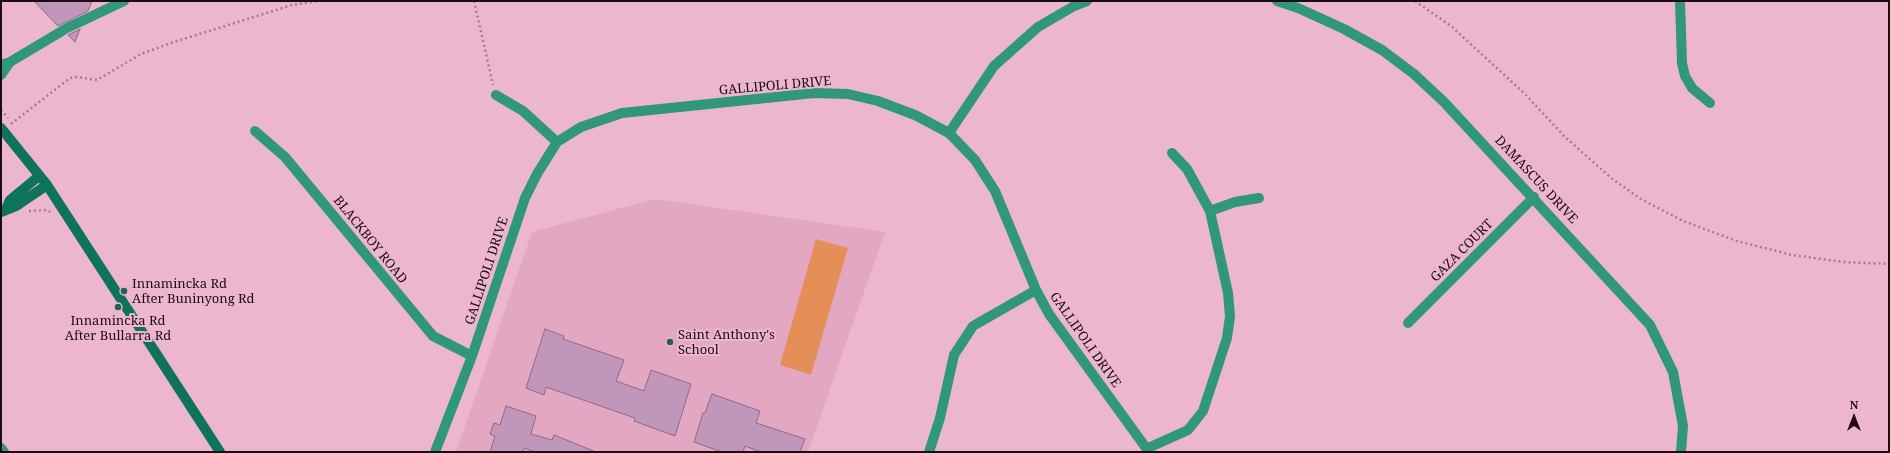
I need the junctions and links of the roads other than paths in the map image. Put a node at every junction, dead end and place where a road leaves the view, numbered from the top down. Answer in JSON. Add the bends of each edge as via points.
{"nodes":[{"id":1,"x":124,"y":1,"type":"edge"},
{"id":2,"x":1087,"y":1,"type":"edge"},
{"id":3,"x":1277,"y":1,"type":"edge"},
{"id":4,"x":1680,"y":1,"type":"edge"},
{"id":5,"x":6,"y":63,"type":"edge"},
{"id":6,"x":1,"y":75,"type":"edge"},
{"id":7,"x":496,"y":95,"type":"road end"},
{"id":8,"x":1710,"y":103,"type":"dead end"},
{"id":9,"x":2,"y":130,"type":"edge"},
{"id":10,"x":255,"y":131,"type":"dead end"},
{"id":11,"x":949,"y":133,"type":"junction"},
{"id":12,"x":557,"y":142,"type":"junction"},
{"id":13,"x":1172,"y":153,"type":"dead end"},
{"id":14,"x":39,"y":176,"type":"junction"},
{"id":15,"x":47,"y":185,"type":"junction"},
{"id":16,"x":1534,"y":197,"type":"junction"},
{"id":17,"x":1259,"y":198,"type":"dead end"},
{"id":18,"x":3,"y":211,"type":"edge"},
{"id":19,"x":1210,"y":211,"type":"junction"},
{"id":20,"x":1036,"y":290,"type":"junction"},
{"id":21,"x":1408,"y":323,"type":"dead end"},
{"id":22,"x":472,"y":356,"type":"junction"},
{"id":23,"x":1,"y":448,"type":"edge"},
{"id":24,"x":1148,"y":450,"type":"edge"},
{"id":25,"x":4,"y":452,"type":"edge"},
{"id":26,"x":220,"y":452,"type":"edge"},
{"id":27,"x":435,"y":452,"type":"edge"},
{"id":28,"x":930,"y":452,"type":"edge"},
{"id":29,"x":1681,"y":452,"type":"edge"}],
"edges":[{"from":1,"to":5,"type":"street","via":[[67,28]]},
{"from":2,"to":11,"type":"street","via":[[1038,27],[994,66]]},
{"from":3,"to":16,"type":"street","name":"DAMASCUS DRIVE","via":[[1344,29],[1382,50],[1414,74]]},
{"from":4,"to":8,"type":"street","via":[[1682,63],[1685,76],[1692,88]]},
{"from":5,"to":6,"type":"street"},
{"from":7,"to":12,"type":"street","via":[[523,111]]},
{"from":9,"to":14,"type":"main road"},
{"from":10,"to":22,"type":"street","name":"BLACKBOY ROAD","via":[[285,157],[433,336]]},
{"from":11,"to":12,"type":"street","name":"GALLIPOLI DRIVE","via":[[915,115],[878,101],[848,94],[814,93],[622,113],[582,128]]},
{"from":11,"to":20,"type":"street","name":"GALLIPOLI DRIVE","via":[[975,160],[995,191]]},
{"from":12,"to":22,"type":"street","name":"GALLIPOLI DRIVE","via":[[525,198]]},
{"from":13,"to":19,"type":"street","via":[[1186,170]]},
{"from":14,"to":15,"type":"main road"},
{"from":14,"to":18,"type":"main road","via":[[10,200]]},
{"from":15,"to":18,"type":"main road","via":[[16,206]]},
{"from":15,"to":26,"type":"main road"},
{"from":16,"to":21,"type":"street","name":"GAZA COURT"},
{"from":16,"to":29,"type":"street","name":"DAMASCUS DRIVE","via":[[1650,325],[1673,372],[1683,426]]},
{"from":17,"to":19,"type":"street","via":[[1234,202]]},
{"from":19,"to":24,"type":"street","via":[[1228,293],[1230,316],[1227,338],[1203,411],[1188,430]]},
{"from":20,"to":24,"type":"street","name":"GALLIPOLI DRIVE","via":[[1049,314],[1091,374]]},
{"from":20,"to":28,"type":"street","via":[[973,326],[954,355]]},
{"from":22,"to":27,"type":"street","name":"GALLIPOLI DRIVE"},
{"from":23,"to":25,"type":"street"}]}
